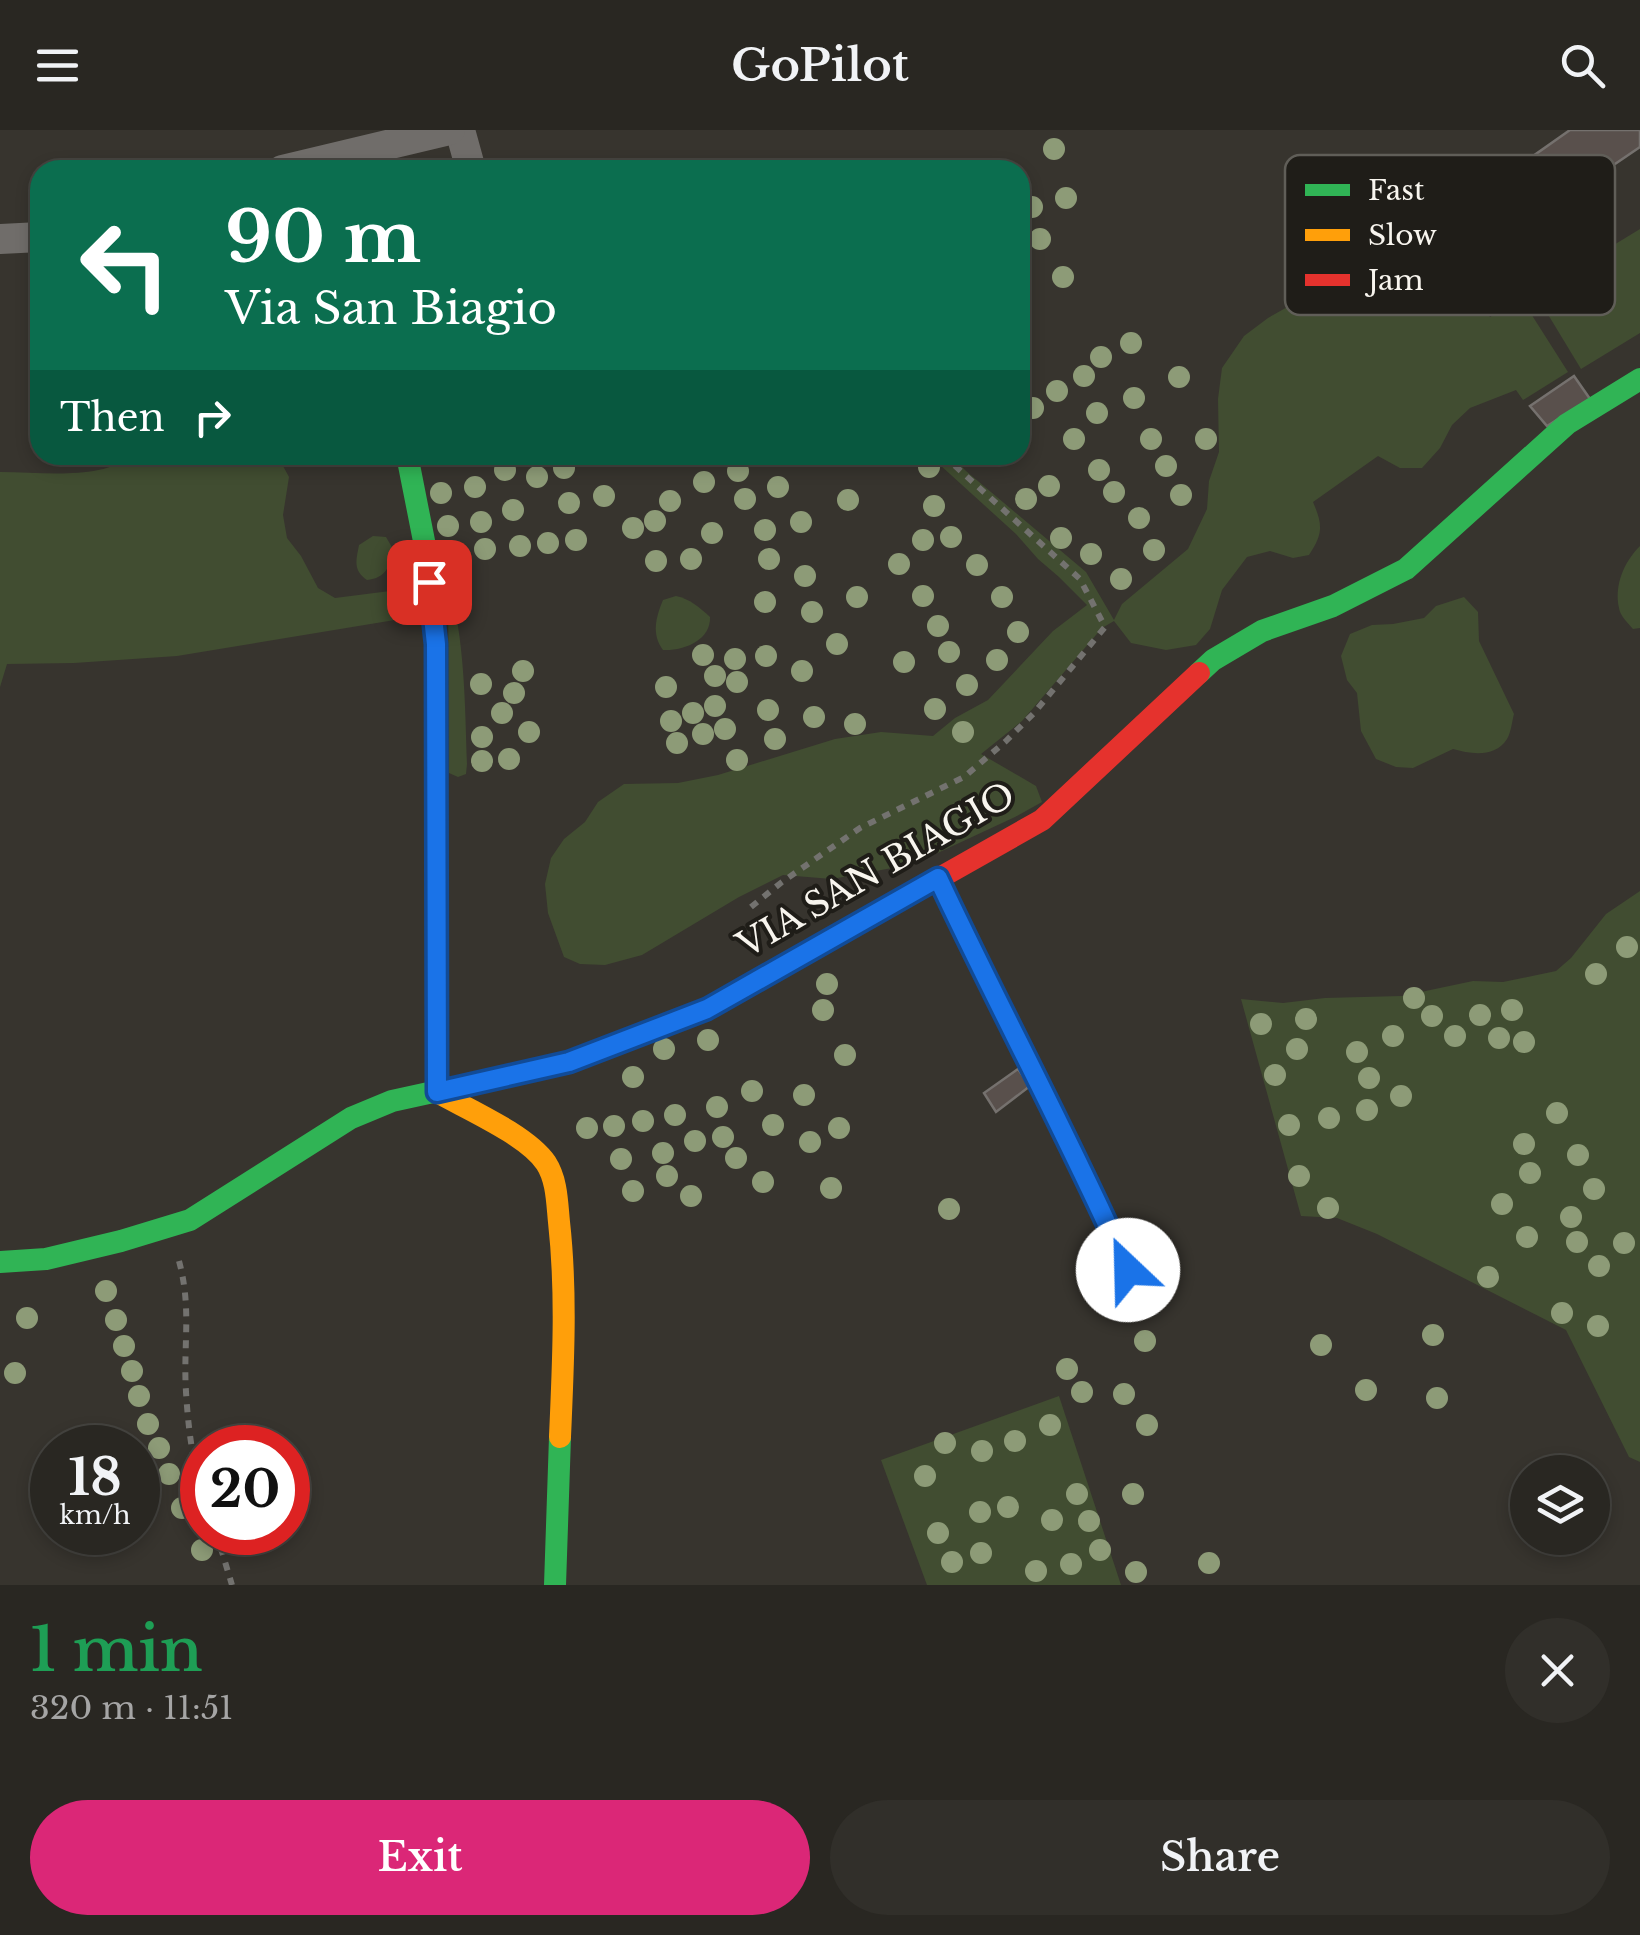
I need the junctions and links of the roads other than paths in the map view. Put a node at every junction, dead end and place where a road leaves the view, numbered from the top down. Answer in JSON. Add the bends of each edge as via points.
{"nodes":[{"id":1,"x":450,"y":130,"type":"edge"},
{"id":2,"x":460,"y":130,"type":"edge"},
{"id":3,"x":324,"y":160,"type":"edge"},
{"id":4,"x":468,"y":160,"type":"edge"},
{"id":5,"x":30,"y":238,"type":"edge"},
{"id":6,"x":0,"y":239,"type":"edge"},
{"id":7,"x":1640,"y":380,"type":"edge"},
{"id":8,"x":1604,"y":401,"type":"junction"},
{"id":9,"x":1640,"y":402,"type":"edge"},
{"id":10,"x":408,"y":465,"type":"edge"},
{"id":11,"x":938,"y":878,"type":"junction"},
{"id":12,"x":437,"y":1092,"type":"junction"},
{"id":13,"x":0,"y":1262,"type":"edge"},
{"id":14,"x":1128,"y":1270,"type":"dead end"},
{"id":15,"x":555,"y":1585,"type":"edge"}],
"edges":[{"from":1,"to":3,"type":"street"},
{"from":2,"to":4,"type":"street"},
{"from":5,"to":6,"type":"street"},
{"from":7,"to":8,"type":"street","name":"VIA SAN BIAGIO"},
{"from":8,"to":9,"type":"lane"},
{"from":8,"to":11,"type":"street","name":"VIA SAN BIAGIO","via":[[1567,424],[1406,569],[1333,606],[1262,631],[1213,660],[1042,820]]},
{"from":10,"to":12,"type":"street","via":[[436,644]]},
{"from":11,"to":12,"type":"street","name":"VIA SAN BIAGIO","via":[[707,1009],[569,1062]]},
{"from":11,"to":14,"type":"lane"},
{"from":12,"to":13,"type":"street","name":"VIA SAN BIAGIO","via":[[351,1118],[190,1220],[46,1259]]},
{"from":12,"to":15,"type":"street","via":[[529,1144],[556,1188],[564,1328]]}]}
